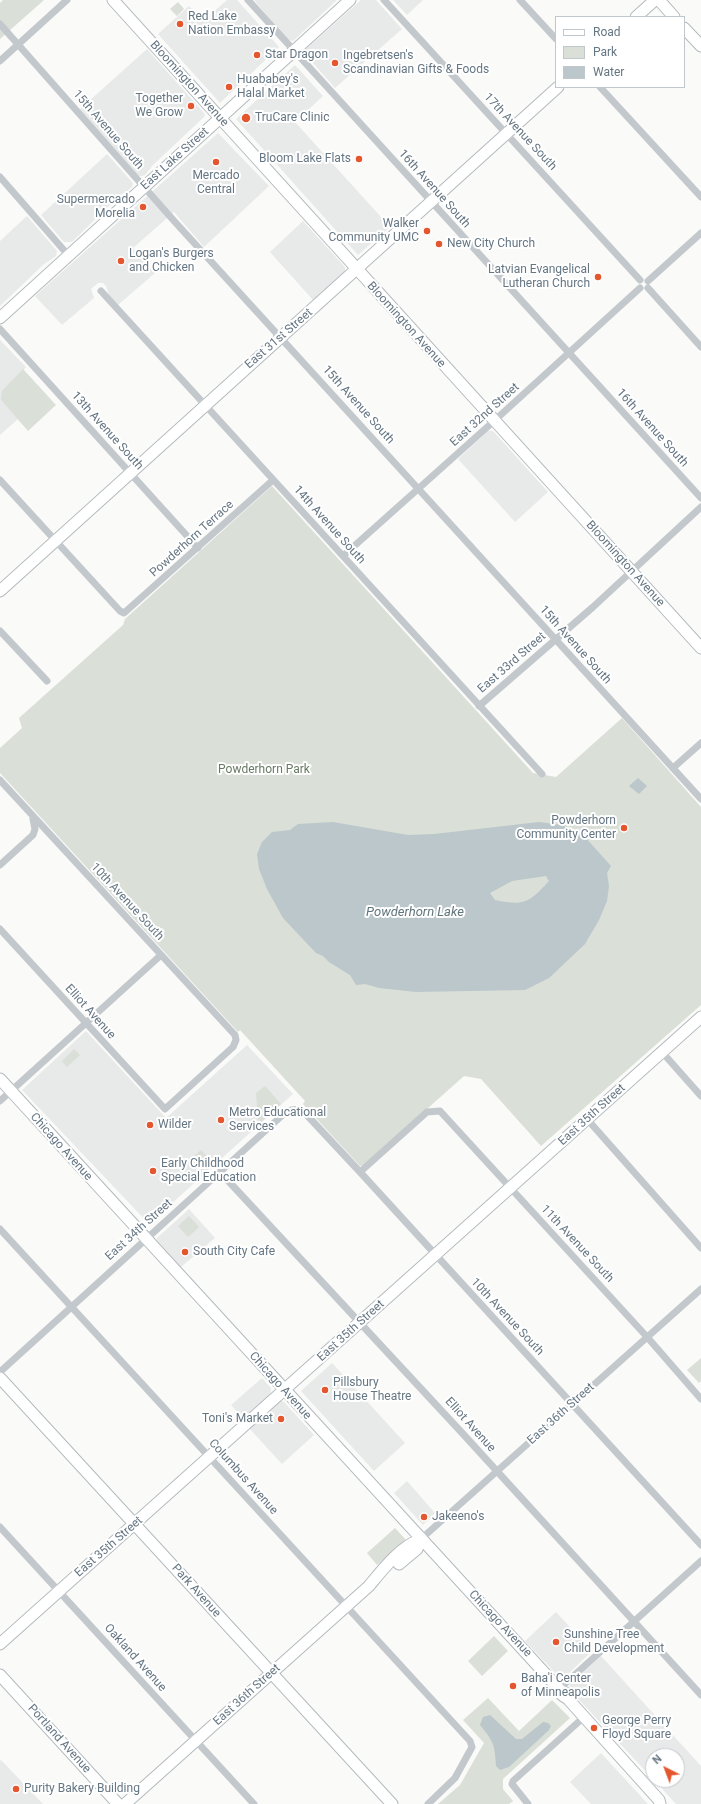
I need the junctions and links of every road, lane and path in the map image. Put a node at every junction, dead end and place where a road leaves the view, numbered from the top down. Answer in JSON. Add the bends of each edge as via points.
{"nodes":[{"id":1,"x":67,"y":0,"type":"edge"},
{"id":2,"x":113,"y":0,"type":"edge"},
{"id":3,"x":248,"y":0,"type":"edge"},
{"id":4,"x":350,"y":0,"type":"edge"},
{"id":5,"x":384,"y":0,"type":"edge"},
{"id":6,"x":520,"y":0,"type":"edge"},
{"id":7,"x":655,"y":0,"type":"edge"},
{"id":8,"x":659,"y":0,"type":"edge"},
{"id":9,"x":637,"y":16,"type":"edge"},
{"id":10,"x":673,"y":16,"type":"edge"},
{"id":11,"x":0,"y":24,"type":"edge"},
{"id":12,"x":685,"y":29,"type":"edge"},
{"id":13,"x":555,"y":38,"type":"edge"},
{"id":14,"x":18,"y":45,"type":"junction"},
{"id":15,"x":701,"y":46,"type":"edge"},
{"id":16,"x":294,"y":51,"type":"junction"},
{"id":17,"x":0,"y":61,"type":"edge"},
{"id":18,"x":557,"y":88,"type":"edge"},
{"id":19,"x":601,"y":88,"type":"edge"},
{"id":20,"x":219,"y":118,"type":"junction"},
{"id":21,"x":507,"y":133,"type":"junction"},
{"id":22,"x":0,"y":177,"type":"edge"},
{"id":23,"x":144,"y":187,"type":"junction"},
{"id":24,"x":701,"y":197,"type":"edge"},
{"id":25,"x":431,"y":202,"type":"junction"},
{"id":26,"x":701,"y":233,"type":"edge"},
{"id":27,"x":69,"y":256,"type":"junction"},
{"id":28,"x":357,"y":270,"type":"junction"},
{"id":29,"x":645,"y":283,"type":"junction"},
{"id":30,"x":101,"y":291,"type":"dead end"},
{"id":31,"x":0,"y":318,"type":"edge"},
{"id":32,"x":0,"y":329,"type":"edge"},
{"id":33,"x":281,"y":338,"type":"junction"},
{"id":34,"x":701,"y":347,"type":"edge"},
{"id":35,"x":569,"y":352,"type":"junction"},
{"id":36,"x":205,"y":406,"type":"junction"},
{"id":37,"x":494,"y":421,"type":"junction"},
{"id":38,"x":130,"y":473,"type":"junction"},
{"id":39,"x":0,"y":480,"type":"edge"},
{"id":40,"x":273,"y":480,"type":"junction"},
{"id":41,"x":418,"y":489,"type":"junction"},
{"id":42,"x":701,"y":498,"type":"edge"},
{"id":43,"x":701,"y":507,"type":"edge"},
{"id":44,"x":56,"y":540,"type":"junction"},
{"id":45,"x":198,"y":548,"type":"junction"},
{"id":46,"x":342,"y":556,"type":"junction"},
{"id":47,"x":631,"y":571,"type":"junction"},
{"id":48,"x":0,"y":591,"type":"edge"},
{"id":49,"x":0,"y":631,"type":"edge"},
{"id":50,"x":556,"y":639,"type":"junction"},
{"id":51,"x":701,"y":648,"type":"edge"},
{"id":52,"x":47,"y":682,"type":"dead end"},
{"id":53,"x":479,"y":706,"type":"junction"},
{"id":54,"x":701,"y":743,"type":"edge"},
{"id":55,"x":673,"y":768,"type":"junction"},
{"id":56,"x":542,"y":774,"type":"dead end"},
{"id":57,"x":0,"y":780,"type":"edge"},
{"id":58,"x":701,"y":799,"type":"edge"},
{"id":59,"x":32,"y":815,"type":"junction"},
{"id":60,"x":48,"y":833,"type":"junction"},
{"id":61,"x":33,"y":835,"type":"junction"},
{"id":62,"x":0,"y":865,"type":"edge"},
{"id":63,"x":0,"y":929,"type":"edge"},
{"id":64,"x":161,"y":955,"type":"junction"},
{"id":65,"x":701,"y":1017,"type":"edge"},
{"id":66,"x":86,"y":1023,"type":"junction"},
{"id":67,"x":662,"y":1052,"type":"junction"},
{"id":68,"x":0,"y":1079,"type":"edge"},
{"id":69,"x":11,"y":1091,"type":"junction"},
{"id":70,"x":701,"y":1096,"type":"edge"},
{"id":71,"x":0,"y":1101,"type":"edge"},
{"id":72,"x":165,"y":1109,"type":"joint"},
{"id":73,"x":295,"y":1109,"type":"joint"},
{"id":74,"x":587,"y":1119,"type":"junction"},
{"id":75,"x":220,"y":1172,"type":"junction"},
{"id":76,"x":360,"y":1172,"type":"junction"},
{"id":77,"x":511,"y":1188,"type":"junction"},
{"id":78,"x":0,"y":1229,"type":"edge"},
{"id":79,"x":146,"y":1239,"type":"junction"},
{"id":80,"x":701,"y":1248,"type":"edge"},
{"id":81,"x":435,"y":1255,"type":"junction"},
{"id":82,"x":701,"y":1289,"type":"edge"},
{"id":83,"x":71,"y":1307,"type":"junction"},
{"id":84,"x":360,"y":1322,"type":"junction"},
{"id":85,"x":648,"y":1338,"type":"junction"},
{"id":86,"x":0,"y":1372,"type":"edge"},
{"id":87,"x":0,"y":1378,"type":"edge"},
{"id":88,"x":284,"y":1390,"type":"junction"},
{"id":89,"x":701,"y":1399,"type":"edge"},
{"id":90,"x":572,"y":1405,"type":"junction"},
{"id":91,"x":210,"y":1457,"type":"junction"},
{"id":92,"x":497,"y":1472,"type":"junction"},
{"id":93,"x":135,"y":1524,"type":"junction"},
{"id":94,"x":0,"y":1527,"type":"edge"},
{"id":95,"x":421,"y":1539,"type":"junction"},
{"id":96,"x":701,"y":1545,"type":"edge"},
{"id":97,"x":701,"y":1561,"type":"edge"},
{"id":98,"x":59,"y":1591,"type":"junction"},
{"id":99,"x":346,"y":1606,"type":"junction"},
{"id":100,"x":634,"y":1621,"type":"junction"},
{"id":101,"x":0,"y":1644,"type":"edge"},
{"id":102,"x":272,"y":1673,"type":"junction"},
{"id":103,"x":0,"y":1675,"type":"edge"},
{"id":104,"x":563,"y":1694,"type":"junction"},
{"id":105,"x":701,"y":1695,"type":"edge"},
{"id":106,"x":584,"y":1717,"type":"junction"},
{"id":107,"x":196,"y":1740,"type":"junction"},
{"id":108,"x":118,"y":1804,"type":"edge"},
{"id":109,"x":125,"y":1804,"type":"edge"},
{"id":110,"x":254,"y":1804,"type":"edge"},
{"id":111,"x":392,"y":1804,"type":"edge"},
{"id":112,"x":428,"y":1804,"type":"edge"},
{"id":113,"x":528,"y":1804,"type":"edge"},
{"id":114,"x":660,"y":1804,"type":"edge"}],
"edges":[{"from":1,"to":14,"type":"street"},
{"from":2,"to":20,"type":"street","name":"Bloomington Avenue"},
{"from":3,"to":16,"type":"street","name":"16th Avenue South"},
{"from":4,"to":16,"type":"street","name":"East Lake Street"},
{"from":5,"to":21,"type":"street","name":"17th Avenue South"},
{"from":6,"to":13,"type":"street"},
{"from":7,"to":9,"type":"street"},
{"from":8,"to":10,"type":"street"},
{"from":11,"to":14,"type":"street","name":"15th Avenue South"},
{"from":12,"to":15,"type":"street"},
{"from":14,"to":17,"type":"street"},
{"from":14,"to":23,"type":"street","name":"15th Avenue South"},
{"from":16,"to":20,"type":"street","name":"East Lake Street"},
{"from":16,"to":25,"type":"street","name":"16th Avenue South"},
{"from":18,"to":21,"type":"street","name":"East 31st Street"},
{"from":19,"to":24,"type":"street"},
{"from":20,"to":23,"type":"street","name":"East Lake Street"},
{"from":20,"to":28,"type":"street","name":"Bloomington Avenue"},
{"from":21,"to":25,"type":"street","name":"East 31st Street"},
{"from":21,"to":29,"type":"street","name":"17th Avenue South"},
{"from":22,"to":27,"type":"street"},
{"from":23,"to":27,"type":"street","name":"East Lake Street"},
{"from":23,"to":33,"type":"street","name":"15th Avenue South"},
{"from":25,"to":28,"type":"street","name":"East 31st Street"},
{"from":25,"to":35,"type":"street","name":"16th Avenue South"},
{"from":26,"to":29,"type":"street"},
{"from":27,"to":31,"type":"street","name":"East Lake Street"},
{"from":28,"to":33,"type":"street","name":"East 31st Street"},
{"from":28,"to":37,"type":"street","name":"Bloomington Avenue"},
{"from":29,"to":34,"type":"street","name":"17th Avenue South"},
{"from":29,"to":35,"type":"street","name":"East 32nd Street","via":[[638,285],[640,288]]},
{"from":30,"to":36,"type":"street","name":"14th Avenue South"},
{"from":32,"to":38,"type":"street","name":"13th Avenue South"},
{"from":33,"to":36,"type":"street","name":"East 31st Street"},
{"from":33,"to":41,"type":"street","name":"15th Avenue South"},
{"from":35,"to":37,"type":"street","name":"East 32nd Street"},
{"from":35,"to":42,"type":"street","name":"16th Avenue South"},
{"from":36,"to":38,"type":"street","name":"East 31st Street"},
{"from":36,"to":40,"type":"street","name":"14th Avenue South"},
{"from":37,"to":41,"type":"street","name":"East 32nd Street"},
{"from":37,"to":47,"type":"street","name":"Bloomington Avenue"},
{"from":38,"to":44,"type":"street","name":"East 31st Street"},
{"from":38,"to":45,"type":"street","name":"13th Avenue South"},
{"from":39,"to":44,"type":"street"},
{"from":40,"to":45,"type":"street","name":"Powderhorn Terrace"},
{"from":40,"to":46,"type":"street","name":"14th Avenue South"},
{"from":41,"to":46,"type":"street","name":"East 32nd Street"},
{"from":41,"to":50,"type":"street","name":"15th Avenue South"},
{"from":43,"to":47,"type":"street","name":"East 33rd Street"},
{"from":44,"to":45,"type":"street","name":"Powderhorn Terrace","via":[[124,613]]},
{"from":44,"to":48,"type":"street","name":"East 31st Street"},
{"from":46,"to":53,"type":"street","name":"14th Avenue South"},
{"from":47,"to":50,"type":"street","name":"East 33rd Street"},
{"from":47,"to":51,"type":"street","name":"Bloomington Avenue"},
{"from":49,"to":52,"type":"street"},
{"from":50,"to":53,"type":"street","name":"East 33rd Street"},
{"from":50,"to":55,"type":"street","name":"15th Avenue South"},
{"from":53,"to":56,"type":"street","name":"14th Avenue South"},
{"from":54,"to":55,"type":"street"},
{"from":55,"to":58,"type":"street","name":"15th Avenue South"},
{"from":57,"to":59,"type":"street","name":"10th Avenue South"},
{"from":59,"to":60,"type":"street","name":"10th Avenue South"},
{"from":59,"to":61,"type":"street","via":[[35,824]]},
{"from":60,"to":61,"type":"street"},
{"from":60,"to":64,"type":"street","name":"10th Avenue South"},
{"from":61,"to":62,"type":"street"},
{"from":63,"to":66,"type":"street","name":"Elliot Avenue"},
{"from":64,"to":66,"type":"street"},
{"from":64,"to":72,"type":"street","name":"10th Avenue South","via":[[235,1035],[236,1040],[233,1047]]},
{"from":65,"to":67,"type":"street","name":"East 35th Street"},
{"from":66,"to":69,"type":"street"},
{"from":66,"to":72,"type":"street","name":"Elliot Avenue"},
{"from":67,"to":70,"type":"street"},
{"from":67,"to":74,"type":"street","name":"East 35th Street"},
{"from":68,"to":69,"type":"street","name":"Chicago Avenue"},
{"from":69,"to":71,"type":"street"},
{"from":69,"to":79,"type":"street","name":"Chicago Avenue"},
{"from":73,"to":75,"type":"street","name":"East 34th Street","via":[[287,1111]]},
{"from":73,"to":76,"type":"street","name":"10th Avenue South","via":[[304,1112]]},
{"from":74,"to":77,"type":"street","name":"East 35th Street"},
{"from":74,"to":80,"type":"street"},
{"from":75,"to":79,"type":"street","name":"East 34th Street"},
{"from":75,"to":84,"type":"street","name":"Elliot Avenue"},
{"from":76,"to":77,"type":"street","name":"11th Avenue South","via":[[427,1112],[434,1110],[440,1111]]},
{"from":76,"to":81,"type":"street","name":"10th Avenue South"},
{"from":77,"to":81,"type":"street","name":"East 35th Street"},
{"from":77,"to":85,"type":"street","name":"11th Avenue South"},
{"from":78,"to":83,"type":"street","name":"Columbus Avenue"},
{"from":79,"to":83,"type":"street","name":"East 34th Street"},
{"from":79,"to":88,"type":"street","name":"Chicago Avenue"},
{"from":81,"to":84,"type":"street","name":"East 35th Street"},
{"from":81,"to":90,"type":"street","name":"10th Avenue South"},
{"from":82,"to":85,"type":"street","name":"East 36th Street"},
{"from":83,"to":86,"type":"street","name":"East 34th Street"},
{"from":83,"to":91,"type":"street","name":"Columbus Avenue"},
{"from":84,"to":88,"type":"street","name":"East 35th Street"},
{"from":84,"to":92,"type":"street","name":"Elliot Avenue"},
{"from":85,"to":89,"type":"street","name":"11th Avenue South"},
{"from":85,"to":90,"type":"street","name":"East 36th Street"},
{"from":87,"to":93,"type":"street","name":"Park Avenue"},
{"from":88,"to":91,"type":"street","name":"East 35th Street"},
{"from":88,"to":95,"type":"street","name":"Chicago Avenue"},
{"from":90,"to":92,"type":"street","name":"East 36th Street"},
{"from":90,"to":96,"type":"street","name":"10th Avenue South"},
{"from":91,"to":93,"type":"street","name":"East 35th Street"},
{"from":91,"to":99,"type":"street","name":"Columbus Avenue"},
{"from":92,"to":95,"type":"street","name":"East 36th Street"},
{"from":92,"to":100,"type":"street","name":"Elliot Avenue"},
{"from":93,"to":98,"type":"street","name":"East 35th Street"},
{"from":93,"to":102,"type":"street","name":"Park Avenue"},
{"from":94,"to":98,"type":"street","name":"Oakland Avenue"},
{"from":95,"to":99,"type":"street","name":"East 36th Street","via":[[411,1543]]},
{"from":95,"to":104,"type":"street","name":"Chicago Avenue"},
{"from":97,"to":100,"type":"street"},
{"from":98,"to":101,"type":"street","name":"East 35th Street"},
{"from":98,"to":107,"type":"street","name":"Oakland Avenue"},
{"from":99,"to":102,"type":"street","name":"East 36th Street"},
{"from":99,"to":112,"type":"street","name":"Columbus Avenue","via":[[470,1741],[472,1747],[455,1778]]},
{"from":100,"to":104,"type":"street"},
{"from":100,"to":105,"type":"street","name":"Elliot Avenue"},
{"from":102,"to":107,"type":"street","name":"East 36th Street"},
{"from":102,"to":111,"type":"street","name":"Park Avenue"},
{"from":103,"to":108,"type":"street","name":"Portland Avenue"},
{"from":104,"to":106,"type":"street","name":"Chicago Avenue"},
{"from":106,"to":113,"type":"street","via":[[513,1780],[512,1784]]},
{"from":106,"to":114,"type":"street","name":"Chicago Avenue","via":[[660,1800]]},
{"from":107,"to":109,"type":"street","name":"East 36th Street"},
{"from":107,"to":110,"type":"street","name":"Oakland Avenue"}]}
